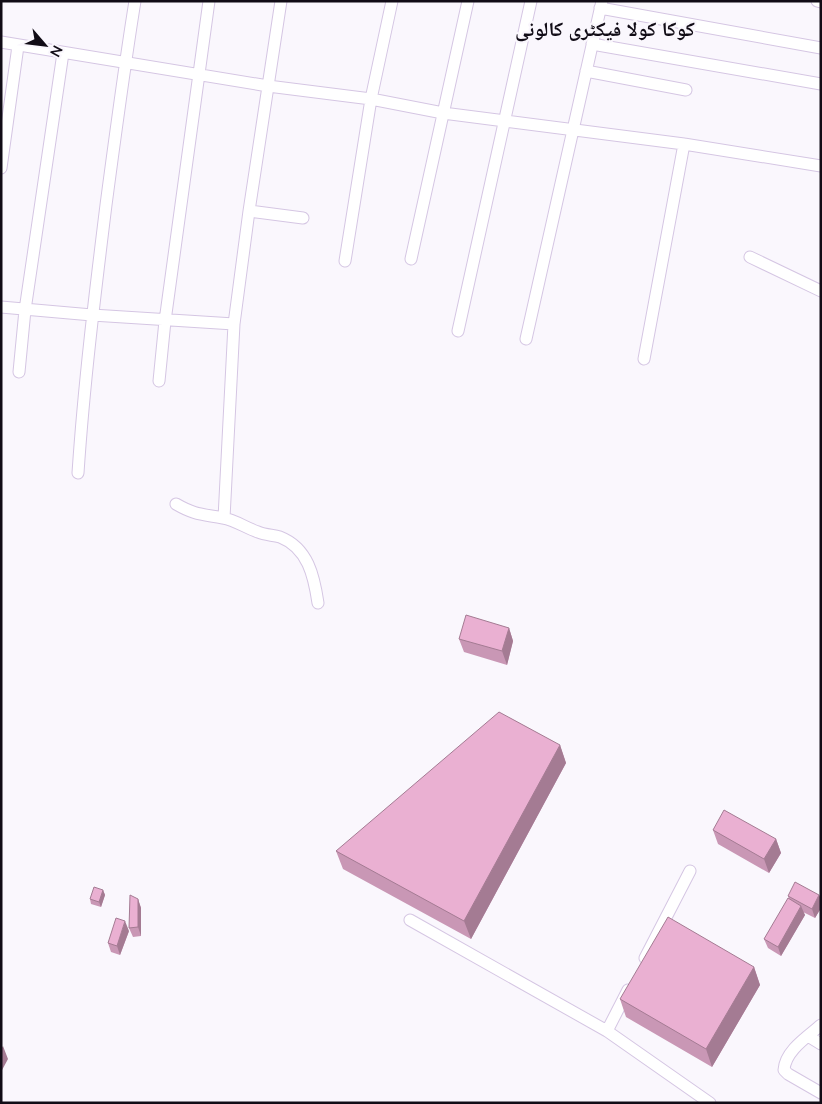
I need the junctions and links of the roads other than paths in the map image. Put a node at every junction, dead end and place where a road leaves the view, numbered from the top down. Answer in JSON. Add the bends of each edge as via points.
{"nodes":[{"id":1,"x":135,"y":1,"type":"edge"},
{"id":2,"x":209,"y":1,"type":"edge"},
{"id":3,"x":281,"y":1,"type":"edge"},
{"id":4,"x":392,"y":1,"type":"edge"},
{"id":5,"x":468,"y":1,"type":"edge"},
{"id":6,"x":531,"y":1,"type":"edge"},
{"id":7,"x":817,"y":1,"type":"edge"},
{"id":8,"x":821,"y":2,"type":"edge"},
{"id":9,"x":601,"y":4,"type":"edge"},
{"id":10,"x":1,"y":42,"type":"edge"},
{"id":11,"x":592,"y":44,"type":"junction"},
{"id":12,"x":18,"y":46,"type":"junction"},
{"id":13,"x":821,"y":48,"type":"edge"},
{"id":14,"x":63,"y":53,"type":"junction"},
{"id":15,"x":125,"y":63,"type":"junction"},
{"id":16,"x":586,"y":71,"type":"junction"},
{"id":17,"x":199,"y":75,"type":"junction"},
{"id":18,"x":821,"y":84,"type":"edge"},
{"id":19,"x":268,"y":86,"type":"junction"},
{"id":20,"x":686,"y":90,"type":"dead end"},
{"id":21,"x":371,"y":99,"type":"junction"},
{"id":22,"x":443,"y":113,"type":"junction"},
{"id":23,"x":505,"y":122,"type":"junction"},
{"id":24,"x":573,"y":131,"type":"junction"},
{"id":25,"x":684,"y":144,"type":"junction"},
{"id":26,"x":821,"y":166,"type":"edge"},
{"id":27,"x":1,"y":168,"type":"edge"},
{"id":28,"x":249,"y":211,"type":"junction"},
{"id":29,"x":303,"y":218,"type":"dead end"},
{"id":30,"x":750,"y":257,"type":"dead end"},
{"id":31,"x":411,"y":259,"type":"dead end"},
{"id":32,"x":345,"y":261,"type":"dead end"},
{"id":33,"x":821,"y":291,"type":"edge"},
{"id":34,"x":1,"y":307,"type":"edge"},
{"id":35,"x":25,"y":310,"type":"junction"},
{"id":36,"x":92,"y":315,"type":"junction"},
{"id":37,"x":165,"y":321,"type":"junction"},
{"id":38,"x":234,"y":324,"type":"junction"},
{"id":39,"x":458,"y":332,"type":"dead end"},
{"id":40,"x":526,"y":339,"type":"dead end"},
{"id":41,"x":644,"y":359,"type":"dead end"},
{"id":42,"x":19,"y":372,"type":"dead end"},
{"id":43,"x":160,"y":381,"type":"dead end"},
{"id":44,"x":78,"y":473,"type":"dead end"},
{"id":45,"x":176,"y":504,"type":"dead end"},
{"id":46,"x":224,"y":518,"type":"junction"},
{"id":47,"x":318,"y":603,"type":"dead end"},
{"id":48,"x":690,"y":871,"type":"dead end"},
{"id":49,"x":410,"y":920,"type":"dead end"},
{"id":50,"x":821,"y":1025,"type":"edge"},
{"id":51,"x":607,"y":1031,"type":"junction"},
{"id":52,"x":808,"y":1036,"type":"junction"},
{"id":53,"x":821,"y":1044,"type":"edge"},
{"id":54,"x":821,"y":1094,"type":"edge"},
{"id":55,"x":710,"y":1103,"type":"edge"}],
"edges":[{"from":1,"to":15,"type":"street"},
{"from":2,"to":17,"type":"street"},
{"from":3,"to":19,"type":"street"},
{"from":4,"to":21,"type":"street"},
{"from":5,"to":22,"type":"street"},
{"from":6,"to":23,"type":"street"},
{"from":7,"to":8,"type":"street"},
{"from":9,"to":11,"type":"street"},
{"from":9,"to":13,"type":"street"},
{"from":10,"to":12,"type":"street"},
{"from":11,"to":16,"type":"street"},
{"from":11,"to":18,"type":"street"},
{"from":12,"to":14,"type":"street"},
{"from":12,"to":27,"type":"street"},
{"from":14,"to":15,"type":"street"},
{"from":14,"to":35,"type":"street"},
{"from":15,"to":17,"type":"street"},
{"from":15,"to":36,"type":"street"},
{"from":16,"to":20,"type":"street"},
{"from":16,"to":24,"type":"street"},
{"from":17,"to":19,"type":"street"},
{"from":17,"to":37,"type":"street"},
{"from":19,"to":21,"type":"street"},
{"from":19,"to":28,"type":"street"},
{"from":21,"to":22,"type":"street"},
{"from":21,"to":32,"type":"street"},
{"from":22,"to":23,"type":"street"},
{"from":22,"to":31,"type":"street"},
{"from":23,"to":24,"type":"street"},
{"from":23,"to":39,"type":"street"},
{"from":24,"to":25,"type":"street"},
{"from":24,"to":40,"type":"street"},
{"from":25,"to":26,"type":"street"},
{"from":25,"to":41,"type":"street"},
{"from":28,"to":29,"type":"street"},
{"from":28,"to":38,"type":"street"},
{"from":30,"to":33,"type":"street"},
{"from":34,"to":35,"type":"street"},
{"from":35,"to":36,"type":"street"},
{"from":35,"to":42,"type":"street"},
{"from":36,"to":37,"type":"street"},
{"from":36,"to":44,"type":"street"},
{"from":37,"to":38,"type":"street"},
{"from":37,"to":43,"type":"street"},
{"from":38,"to":46,"type":"street"},
{"from":45,"to":46,"type":"street","via":[[191,513]]},
{"from":46,"to":47,"type":"street","via":[[292,542],[304,554]]},
{"from":48,"to":51,"type":"street"},
{"from":49,"to":51,"type":"street"},
{"from":50,"to":52,"type":"street"},
{"from":51,"to":55,"type":"street"},
{"from":52,"to":53,"type":"street"},
{"from":52,"to":54,"type":"street","via":[[784,1060],[784,1070]]}]}
